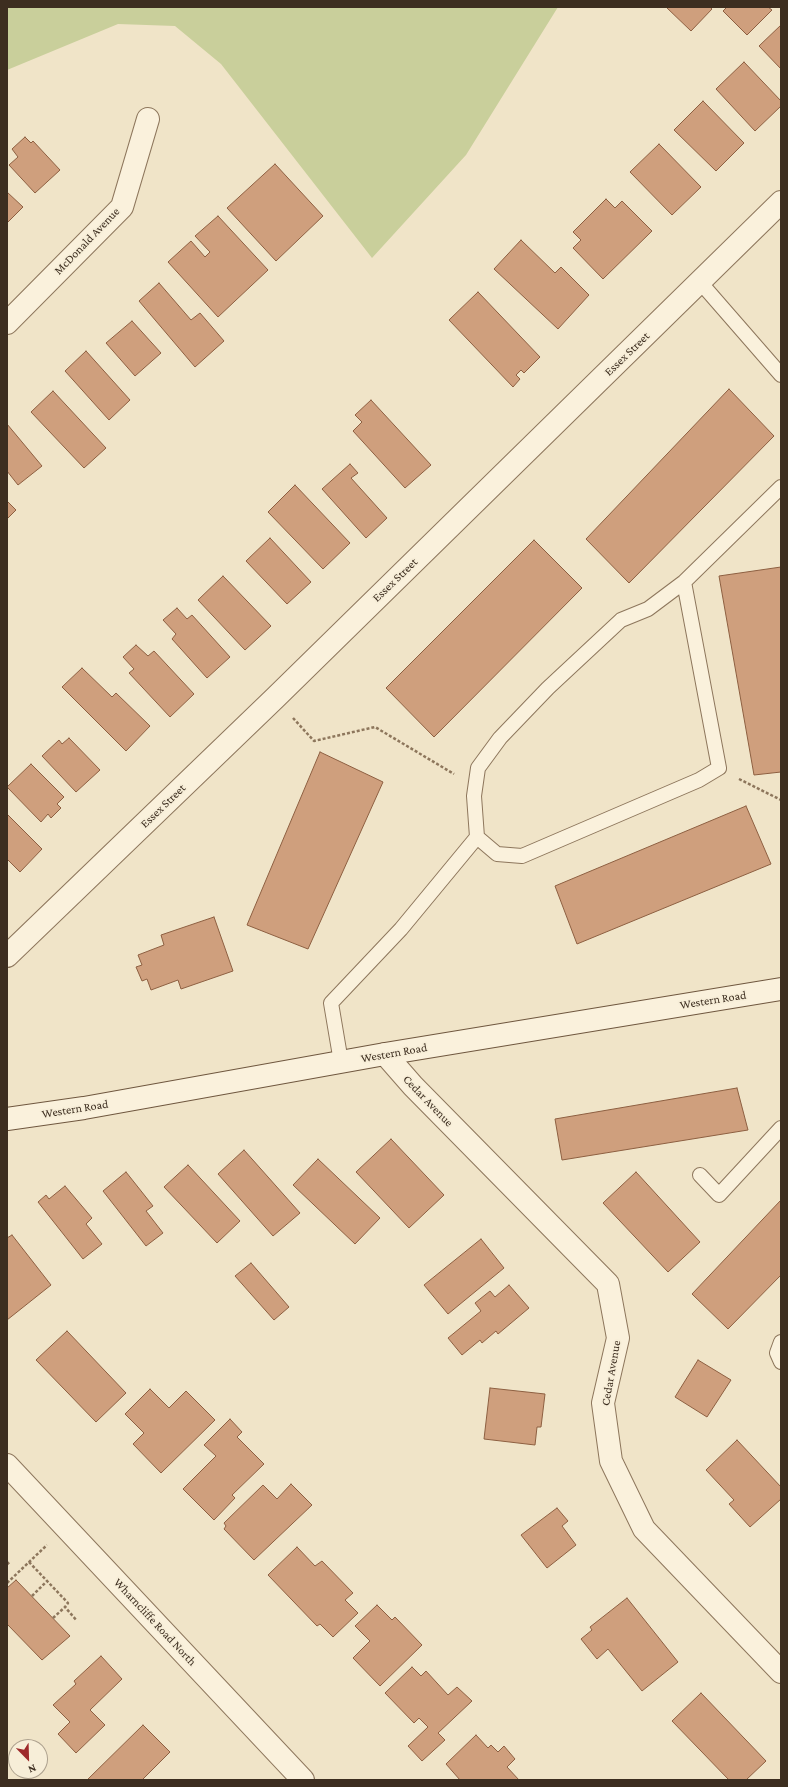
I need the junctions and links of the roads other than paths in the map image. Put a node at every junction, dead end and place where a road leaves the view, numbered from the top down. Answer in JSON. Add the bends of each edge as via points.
{"nodes":[{"id":1,"x":148,"y":120,"type":"dead end"},
{"id":2,"x":781,"y":202,"type":"edge"},
{"id":3,"x":700,"y":282,"type":"junction"},
{"id":4,"x":7,"y":323,"type":"edge"},
{"id":5,"x":781,"y":375,"type":"edge"},
{"id":6,"x":781,"y":487,"type":"edge"},
{"id":7,"x":684,"y":582,"type":"junction"},
{"id":8,"x":477,"y":837,"type":"junction"},
{"id":9,"x":7,"y":956,"type":"edge"},
{"id":10,"x":781,"y":990,"type":"edge"},
{"id":11,"x":385,"y":1054,"type":"junction"},
{"id":12,"x":341,"y":1062,"type":"junction"},
{"id":13,"x":7,"y":1119,"type":"edge"},
{"id":14,"x":781,"y":1128,"type":"edge"},
{"id":15,"x":700,"y":1175,"type":"dead end"},
{"id":16,"x":781,"y":1342,"type":"edge"},
{"id":17,"x":781,"y":1362,"type":"edge"},
{"id":18,"x":7,"y":1465,"type":"edge"},
{"id":19,"x":781,"y":1672,"type":"edge"},
{"id":20,"x":304,"y":1780,"type":"edge"}],
"edges":[{"from":1,"to":4,"type":"street","name":"McDonald Avenue","via":[[122,207]]},
{"from":2,"to":3,"type":"street","name":"Essex Street"},
{"from":3,"to":5,"type":"lane"},
{"from":3,"to":9,"type":"street","name":"Essex Street"},
{"from":6,"to":7,"type":"lane"},
{"from":7,"to":8,"type":"lane","via":[[648,609],[621,620],[548,688],[500,738],[478,768],[474,787]]},
{"from":7,"to":8,"type":"lane","via":[[719,768],[699,780],[522,856],[497,854]]},
{"from":8,"to":12,"type":"lane","via":[[401,929],[331,1003]]},
{"from":10,"to":11,"type":"street","name":"Western Road"},
{"from":11,"to":12,"type":"street","name":"Western Road"},
{"from":11,"to":19,"type":"street","name":"Cedar Avenue","via":[[413,1086],[608,1284],[618,1338],[603,1403],[611,1461],[644,1529]]},
{"from":12,"to":13,"type":"street","name":"Western Road","via":[[84,1108]]},
{"from":14,"to":15,"type":"lane","via":[[719,1195]]},
{"from":16,"to":17,"type":"lane","via":[[777,1353]]},
{"from":18,"to":20,"type":"street","name":"Wharncliffe Road North"}]}
